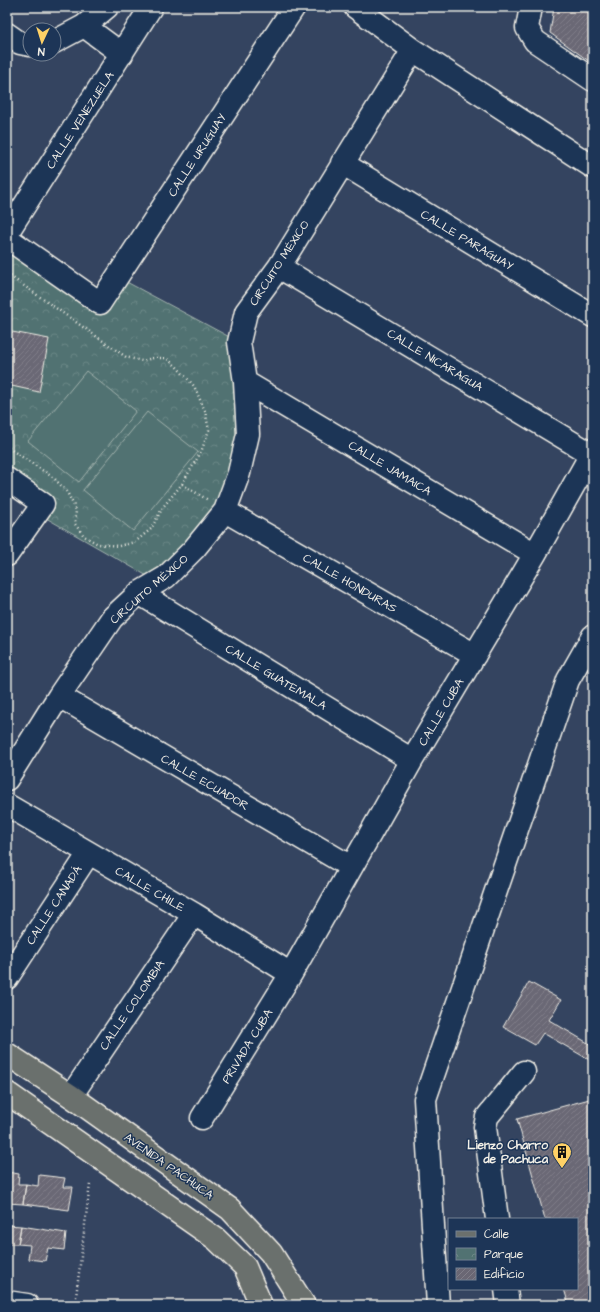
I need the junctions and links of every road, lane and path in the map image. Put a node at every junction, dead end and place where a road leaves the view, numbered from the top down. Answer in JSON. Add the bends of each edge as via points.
{"nodes":[{"id":1,"x":107,"y":7,"type":"edge"},
{"id":2,"x":151,"y":7,"type":"edge"},
{"id":3,"x":294,"y":7,"type":"edge"},
{"id":4,"x":355,"y":7,"type":"edge"},
{"id":5,"x":529,"y":17,"type":"edge"},
{"id":6,"x":84,"y":26,"type":"junction"},
{"id":7,"x":7,"y":34,"type":"edge"},
{"id":8,"x":62,"y":38,"type":"edge"},
{"id":9,"x":22,"y":43,"type":"edge"},
{"id":10,"x":413,"y":50,"type":"junction"},
{"id":11,"x":122,"y":54,"type":"junction"},
{"id":12,"x":593,"y":80,"type":"edge"},
{"id":13,"x":342,"y":163,"type":"junction"},
{"id":14,"x":593,"y":167,"type":"edge"},
{"id":15,"x":7,"y":233,"type":"edge"},
{"id":16,"x":7,"y":238,"type":"edge"},
{"id":17,"x":279,"y":267,"type":"junction"},
{"id":18,"x":7,"y":274,"type":"edge"},
{"id":19,"x":593,"y":316,"type":"edge"},
{"id":20,"x":245,"y":382,"type":"junction"},
{"id":21,"x":7,"y":447,"type":"edge"},
{"id":22,"x":592,"y":453,"type":"edge"},
{"id":23,"x":7,"y":479,"type":"edge"},
{"id":24,"x":182,"y":484,"type":"junction"},
{"id":25,"x":225,"y":511,"type":"junction"},
{"id":26,"x":535,"y":554,"type":"junction"},
{"id":27,"x":7,"y":555,"type":"edge"},
{"id":28,"x":140,"y":593,"type":"junction"},
{"id":29,"x":593,"y":636,"type":"edge"},
{"id":30,"x":475,"y":655,"type":"junction"},
{"id":31,"x":58,"y":696,"type":"junction"},
{"id":32,"x":412,"y":760,"type":"junction"},
{"id":33,"x":7,"y":779,"type":"edge"},
{"id":34,"x":7,"y":805,"type":"edge"},
{"id":35,"x":88,"y":853,"type":"junction"},
{"id":36,"x":351,"y":867,"type":"junction"},
{"id":37,"x":194,"y":914,"type":"junction"},
{"id":38,"x":291,"y":974,"type":"junction"},
{"id":39,"x":7,"y":978,"type":"edge"},
{"id":40,"x":7,"y":1054,"type":"edge"},
{"id":41,"x":524,"y":1072,"type":"dead end"},
{"id":42,"x":7,"y":1093,"type":"edge"},
{"id":43,"x":71,"y":1096,"type":"junction"},
{"id":44,"x":202,"y":1118,"type":"dead end"},
{"id":45,"x":90,"y":1184,"type":"dead end"},
{"id":46,"x":497,"y":1218,"type":"edge"},
{"id":47,"x":506,"y":1290,"type":"edge"},
{"id":48,"x":7,"y":1302,"type":"edge"},
{"id":49,"x":27,"y":1305,"type":"edge"},
{"id":50,"x":75,"y":1305,"type":"edge"},
{"id":51,"x":261,"y":1305,"type":"edge"},
{"id":52,"x":304,"y":1305,"type":"edge"},
{"id":53,"x":438,"y":1305,"type":"edge"},
{"id":54,"x":508,"y":1305,"type":"edge"}],
"edges":[{"from":1,"to":6,"type":"street"},
{"from":2,"to":11,"type":"street","name":"CALLE VENEZUELA"},
{"from":3,"to":16,"type":"street","name":"CALLE URUGUAY","via":[[100,303]]},
{"from":4,"to":10,"type":"street"},
{"from":5,"to":12,"type":"street","via":[[535,41]]},
{"from":6,"to":8,"type":"street"},
{"from":6,"to":11,"type":"street"},
{"from":7,"to":9,"type":"street"},
{"from":10,"to":13,"type":"street","name":"CIRCUITO MÉXICO"},
{"from":10,"to":14,"type":"street"},
{"from":11,"to":15,"type":"street","name":"CALLE VENEZUELA"},
{"from":13,"to":17,"type":"street","name":"CIRCUITO MÉXICO"},
{"from":13,"to":19,"type":"street","name":"CALLE PARAGUAY"},
{"from":17,"to":20,"type":"street","name":"CIRCUITO MÉXICO","via":[[246,312],[239,342]]},
{"from":17,"to":22,"type":"street","name":"CALLE NICARAGUA"},
{"from":18,"to":24,"type":"path","via":[[126,357],[142,361],[166,358],[194,386],[205,411],[209,430],[201,452]]},
{"from":20,"to":25,"type":"street","name":"CIRCUITO MÉXICO","via":[[248,434],[239,473]]},
{"from":20,"to":26,"type":"street","name":"CALLE JAMAICA"},
{"from":21,"to":24,"type":"path","via":[[54,478],[67,492],[76,510],[75,524],[84,536],[98,544],[118,546],[135,542],[151,530],[162,507]]},
{"from":22,"to":26,"type":"street","name":"CALLE CUBA"},
{"from":23,"to":27,"type":"street","via":[[43,504]]},
{"from":24,"to":25,"type":"path"},
{"from":25,"to":28,"type":"street","name":"CIRCUITO MÉXICO","via":[[166,577]]},
{"from":25,"to":30,"type":"street","name":"CALLE HONDURAS"},
{"from":26,"to":30,"type":"street","name":"CALLE CUBA"},
{"from":28,"to":31,"type":"street","name":"CIRCUITO MÉXICO","via":[[112,618]]},
{"from":28,"to":32,"type":"street","name":"CALLE GUATEMALA"},
{"from":29,"to":53,"type":"street","via":[[568,680],[425,1099]]},
{"from":30,"to":32,"type":"street","name":"CALLE CUBA"},
{"from":31,"to":33,"type":"street","name":"CIRCUITO MÉXICO"},
{"from":31,"to":36,"type":"street","name":"CALLE ECUADOR"},
{"from":32,"to":36,"type":"street","name":"CALLE CUBA"},
{"from":34,"to":35,"type":"street","name":"CALLE CHILE"},
{"from":35,"to":37,"type":"street","name":"CALLE CHILE"},
{"from":35,"to":39,"type":"street","name":"CALLE CANADÁ"},
{"from":36,"to":38,"type":"street","name":"CALLE CUBA"},
{"from":37,"to":38,"type":"street","name":"CALLE CHILE"},
{"from":37,"to":43,"type":"street","name":"CALLE COLOMBIA"},
{"from":38,"to":44,"type":"street","name":"PRIVADA CUBA"},
{"from":40,"to":43,"type":"main road","name":"AVENIDA PACHUCA"},
{"from":41,"to":46,"type":"street","via":[[487,1117],[485,1127]]},
{"from":42,"to":51,"type":"main road","via":[[216,1239],[245,1267]]},
{"from":43,"to":52,"type":"main road","name":"AVENIDA PACHUCA","via":[[230,1209],[271,1253]]},
{"from":45,"to":50,"type":"path"},
{"from":47,"to":54,"type":"street"},
{"from":48,"to":49,"type":"street"}]}
